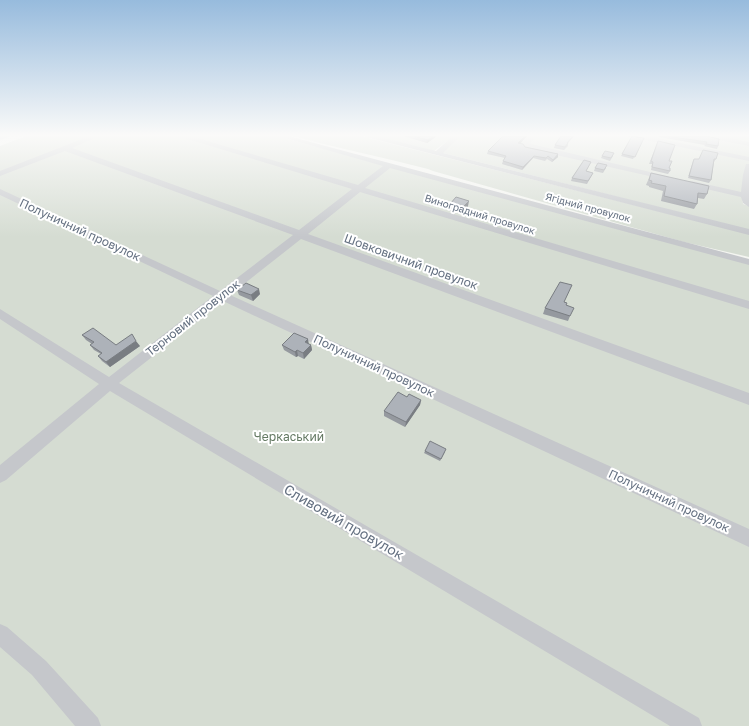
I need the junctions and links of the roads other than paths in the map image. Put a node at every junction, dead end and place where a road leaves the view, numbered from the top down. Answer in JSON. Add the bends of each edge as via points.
{"nodes":[{"id":1,"x":10,"y":170,"type":"edge"},
{"id":2,"x":123,"y":170,"type":"edge"},
{"id":3,"x":296,"y":170,"type":"edge"},
{"id":4,"x":383,"y":170,"type":"edge"},
{"id":5,"x":407,"y":170,"type":"edge"},
{"id":6,"x":504,"y":170,"type":"edge"},
{"id":7,"x":634,"y":170,"type":"edge"},
{"id":8,"x":748,"y":170,"type":"edge"},
{"id":9,"x":0,"y":174,"type":"edge"},
{"id":10,"x":360,"y":189,"type":"junction"},
{"id":11,"x":0,"y":192,"type":"edge"},
{"id":12,"x":747,"y":192,"type":"edge"},
{"id":13,"x":749,"y":204,"type":"edge"},
{"id":14,"x":749,"y":232,"type":"edge"},
{"id":15,"x":300,"y":236,"type":"junction"},
{"id":16,"x":749,"y":262,"type":"edge"},
{"id":17,"x":222,"y":296,"type":"junction"},
{"id":18,"x":749,"y":305,"type":"edge"},
{"id":19,"x":0,"y":313,"type":"edge"},
{"id":20,"x":109,"y":384,"type":"junction"},
{"id":21,"x":749,"y":400,"type":"edge"},
{"id":22,"x":0,"y":475,"type":"edge"},
{"id":23,"x":749,"y":538,"type":"edge"},
{"id":24,"x":0,"y":634,"type":"edge"},
{"id":25,"x":90,"y":726,"type":"edge"},
{"id":26,"x":691,"y":726,"type":"edge"}],
"edges":[{"from":1,"to":9,"type":"street"},
{"from":2,"to":15,"type":"street","name":"Шовковичний провулок"},
{"from":3,"to":10,"type":"street","name":"Виноградний провулок"},
{"from":4,"to":10,"type":"street","name":"Терновий провулок"},
{"from":5,"to":16,"type":"street","name":"Ягідний провулок"},
{"from":6,"to":14,"type":"street"},
{"from":7,"to":12,"type":"street"},
{"from":8,"to":12,"type":"street"},
{"from":10,"to":15,"type":"street","name":"Терновий провулок"},
{"from":10,"to":18,"type":"street","name":"Виноградний провулок"},
{"from":11,"to":17,"type":"street","name":"Полуничний провулок"},
{"from":12,"to":13,"type":"street","via":[[746,202]]},
{"from":15,"to":17,"type":"street","name":"Терновий провулок"},
{"from":15,"to":21,"type":"street","name":"Шовковичний провулок"},
{"from":17,"to":20,"type":"street","name":"Терновий провулок"},
{"from":17,"to":23,"type":"street","name":"Полуничний провулок"},
{"from":19,"to":20,"type":"street","name":"Сливовий провулок"},
{"from":20,"to":22,"type":"street","name":"Терновий провулок"},
{"from":20,"to":26,"type":"street","name":"Сливовий провулок"},
{"from":24,"to":25,"type":"street","via":[[39,668]]}]}
